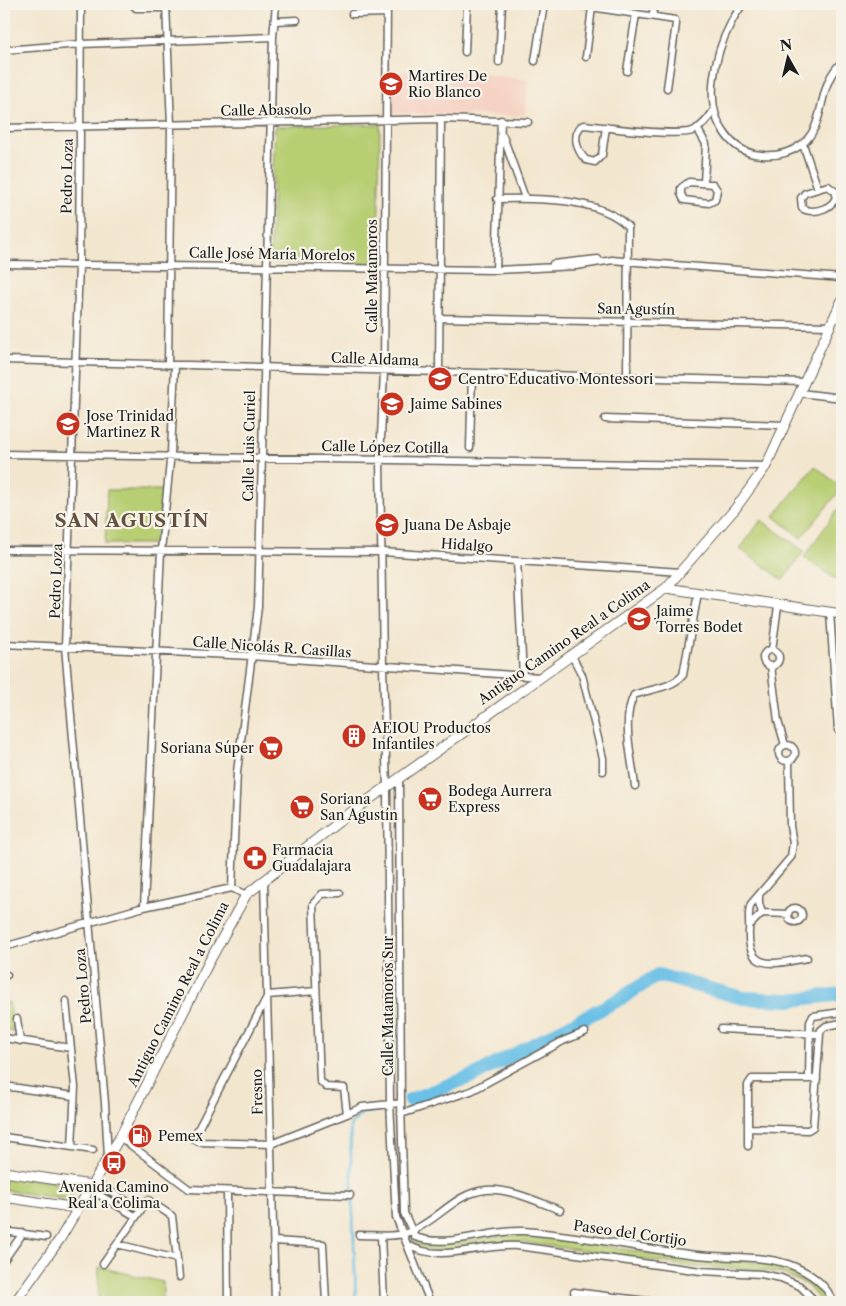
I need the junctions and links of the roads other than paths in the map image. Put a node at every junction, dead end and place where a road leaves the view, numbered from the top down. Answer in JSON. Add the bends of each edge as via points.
{"nodes":[{"id":1,"x":80,"y":4,"type":"edge"},
{"id":2,"x":132,"y":4,"type":"edge"},
{"id":3,"x":276,"y":4,"type":"edge"},
{"id":4,"x":387,"y":4,"type":"edge"},
{"id":5,"x":467,"y":4,"type":"edge"},
{"id":6,"x":502,"y":4,"type":"edge"},
{"id":7,"x":544,"y":4,"type":"edge"},
{"id":8,"x":572,"y":4,"type":"edge"},
{"id":9,"x":655,"y":4,"type":"edge"},
{"id":10,"x":743,"y":4,"type":"edge"},
{"id":11,"x":166,"y":6,"type":"edge"},
{"id":12,"x":592,"y":7,"type":"junction"},
{"id":13,"x":386,"y":13,"type":"junction"},
{"id":14,"x":352,"y":14,"type":"dead end"},
{"id":15,"x":636,"y":14,"type":"junction"},
{"id":16,"x":652,"y":16,"type":"junction"},
{"id":17,"x":274,"y":20,"type":"junction"},
{"id":18,"x":297,"y":20,"type":"dead end"},
{"id":19,"x":273,"y":36,"type":"junction"},
{"id":20,"x":168,"y":40,"type":"junction"},
{"id":21,"x":81,"y":44,"type":"junction"},
{"id":22,"x":4,"y":50,"type":"edge"},
{"id":23,"x":465,"y":52,"type":"dead end"},
{"id":24,"x":586,"y":57,"type":"dead end"},
{"id":25,"x":535,"y":61,"type":"dead end"},
{"id":26,"x":499,"y":62,"type":"dead end"},
{"id":27,"x":842,"y":62,"type":"edge"},
{"id":28,"x":627,"y":71,"type":"dead end"},
{"id":29,"x":667,"y":88,"type":"dead end"},
{"id":30,"x":714,"y":110,"type":"junction"},
{"id":31,"x":442,"y":119,"type":"junction"},
{"id":32,"x":386,"y":120,"type":"junction"},
{"id":33,"x":501,"y":120,"type":"junction"},
{"id":34,"x":272,"y":122,"type":"junction"},
{"id":35,"x":528,"y":122,"type":"dead end"},
{"id":36,"x":171,"y":124,"type":"junction"},
{"id":37,"x":80,"y":126,"type":"junction"},
{"id":38,"x":606,"y":127,"type":"junction"},
{"id":39,"x":4,"y":128,"type":"edge"},
{"id":40,"x":697,"y":128,"type":"junction"},
{"id":41,"x":502,"y":134,"type":"junction"},
{"id":42,"x":803,"y":144,"type":"junction"},
{"id":43,"x":704,"y":183,"type":"junction"},
{"id":44,"x":818,"y":189,"type":"junction"},
{"id":45,"x":525,"y":198,"type":"junction"},
{"id":46,"x":497,"y":199,"type":"junction"},
{"id":47,"x":629,"y":261,"type":"junction"},
{"id":48,"x":4,"y":264,"type":"edge"},
{"id":49,"x":78,"y":264,"type":"junction"},
{"id":50,"x":170,"y":266,"type":"junction"},
{"id":51,"x":266,"y":267,"type":"junction"},
{"id":52,"x":385,"y":268,"type":"junction"},
{"id":53,"x":440,"y":269,"type":"junction"},
{"id":54,"x":496,"y":270,"type":"junction"},
{"id":55,"x":842,"y":278,"type":"edge"},
{"id":56,"x":842,"y":300,"type":"edge"},
{"id":57,"x":440,"y":318,"type":"junction"},
{"id":58,"x":629,"y":322,"type":"junction"},
{"id":59,"x":830,"y":326,"type":"junction"},
{"id":60,"x":4,"y":360,"type":"edge"},
{"id":61,"x":75,"y":362,"type":"junction"},
{"id":62,"x":172,"y":365,"type":"junction"},
{"id":63,"x":263,"y":368,"type":"junction"},
{"id":64,"x":384,"y":371,"type":"junction"},
{"id":65,"x":439,"y":373,"type":"junction"},
{"id":66,"x":472,"y":374,"type":"junction"},
{"id":67,"x":627,"y":375,"type":"junction"},
{"id":68,"x":805,"y":382,"type":"junction"},
{"id":69,"x":800,"y":393,"type":"junction"},
{"id":70,"x":842,"y":398,"type":"edge"},
{"id":71,"x":605,"y":419,"type":"dead end"},
{"id":72,"x":785,"y":425,"type":"junction"},
{"id":73,"x":470,"y":448,"type":"dead end"},
{"id":74,"x":4,"y":454,"type":"edge"},
{"id":75,"x":72,"y":454,"type":"junction"},
{"id":76,"x":171,"y":454,"type":"junction"},
{"id":77,"x":261,"y":457,"type":"junction"},
{"id":78,"x":380,"y":459,"type":"junction"},
{"id":79,"x":766,"y":466,"type":"junction"},
{"id":80,"x":4,"y":550,"type":"edge"},
{"id":81,"x":69,"y":550,"type":"junction"},
{"id":82,"x":259,"y":550,"type":"junction"},
{"id":83,"x":161,"y":551,"type":"junction"},
{"id":84,"x":382,"y":552,"type":"junction"},
{"id":85,"x":517,"y":561,"type":"junction"},
{"id":86,"x":680,"y":572,"type":"junction"},
{"id":87,"x":666,"y":588,"type":"junction"},
{"id":88,"x":698,"y":593,"type":"junction"},
{"id":89,"x":778,"y":606,"type":"junction"},
{"id":90,"x":830,"y":612,"type":"junction"},
{"id":91,"x":842,"y":614,"type":"edge"},
{"id":92,"x":4,"y":644,"type":"edge"},
{"id":93,"x":65,"y":647,"type":"junction"},
{"id":94,"x":772,"y":650,"type":"junction"},
{"id":95,"x":155,"y":652,"type":"junction"},
{"id":96,"x":571,"y":654,"type":"junction"},
{"id":97,"x":251,"y":656,"type":"junction"},
{"id":98,"x":771,"y":666,"type":"junction"},
{"id":99,"x":383,"y":667,"type":"junction"},
{"id":100,"x":523,"y":676,"type":"junction"},
{"id":101,"x":539,"y":677,"type":"junction"},
{"id":102,"x":840,"y":694,"type":"edge"},
{"id":103,"x":842,"y":734,"type":"edge"},
{"id":104,"x":785,"y":745,"type":"junction"},
{"id":105,"x":789,"y":761,"type":"junction"},
{"id":106,"x":603,"y":771,"type":"dead end"},
{"id":107,"x":399,"y":780,"type":"junction"},
{"id":108,"x":635,"y":786,"type":"dead end"},
{"id":109,"x":387,"y":788,"type":"junction"},
{"id":110,"x":264,"y":880,"type":"junction"},
{"id":111,"x":232,"y":888,"type":"junction"},
{"id":112,"x":340,"y":893,"type":"dead end"},
{"id":113,"x":759,"y":894,"type":"junction"},
{"id":114,"x":246,"y":896,"type":"junction"},
{"id":115,"x":400,"y":905,"type":"junction"},
{"id":116,"x":387,"y":906,"type":"junction"},
{"id":117,"x":144,"y":907,"type":"junction"},
{"id":118,"x":762,"y":913,"type":"junction"},
{"id":119,"x":788,"y":914,"type":"dead end"},
{"id":120,"x":90,"y":923,"type":"junction"},
{"id":121,"x":750,"y":925,"type":"junction"},
{"id":122,"x":4,"y":947,"type":"edge"},
{"id":123,"x":807,"y":958,"type":"dead end"},
{"id":124,"x":316,"y":991,"type":"junction"},
{"id":125,"x":268,"y":995,"type":"junction"},
{"id":126,"x":66,"y":1001,"type":"dead end"},
{"id":127,"x":842,"y":1012,"type":"edge"},
{"id":128,"x":17,"y":1019,"type":"dead end"},
{"id":129,"x":842,"y":1023,"type":"edge"},
{"id":130,"x":721,"y":1029,"type":"dead end"},
{"id":131,"x":585,"y":1032,"type":"dead end"},
{"id":132,"x":811,"y":1033,"type":"junction"},
{"id":133,"x":820,"y":1034,"type":"junction"},
{"id":134,"x":4,"y":1038,"type":"edge"},
{"id":135,"x":20,"y":1040,"type":"junction"},
{"id":136,"x":71,"y":1048,"type":"junction"},
{"id":137,"x":809,"y":1078,"type":"junction"},
{"id":138,"x":817,"y":1079,"type":"junction"},
{"id":139,"x":4,"y":1086,"type":"edge"},
{"id":140,"x":74,"y":1096,"type":"junction"},
{"id":141,"x":401,"y":1102,"type":"junction"},
{"id":142,"x":390,"y":1103,"type":"junction"},
{"id":143,"x":347,"y":1114,"type":"junction"},
{"id":144,"x":401,"y":1114,"type":"junction"},
{"id":145,"x":748,"y":1128,"type":"junction"},
{"id":146,"x":4,"y":1137,"type":"edge"},
{"id":147,"x":120,"y":1137,"type":"junction"},
{"id":148,"x":271,"y":1144,"type":"junction"},
{"id":149,"x":748,"y":1146,"type":"dead end"},
{"id":150,"x":72,"y":1147,"type":"junction"},
{"id":151,"x":93,"y":1150,"type":"dead end"},
{"id":152,"x":108,"y":1157,"type":"junction"},
{"id":153,"x":4,"y":1172,"type":"edge"},
{"id":154,"x":91,"y":1185,"type":"junction"},
{"id":155,"x":227,"y":1192,"type":"junction"},
{"id":156,"x":272,"y":1193,"type":"junction"},
{"id":157,"x":350,"y":1195,"type":"dead end"},
{"id":158,"x":4,"y":1197,"type":"edge"},
{"id":159,"x":77,"y":1208,"type":"junction"},
{"id":160,"x":140,"y":1209,"type":"junction"},
{"id":161,"x":560,"y":1210,"type":"dead end"},
{"id":162,"x":135,"y":1216,"type":"junction"},
{"id":163,"x":4,"y":1231,"type":"edge"},
{"id":164,"x":411,"y":1232,"type":"junction"},
{"id":165,"x":23,"y":1233,"type":"junction"},
{"id":166,"x":359,"y":1235,"type":"dead end"},
{"id":167,"x":401,"y":1235,"type":"junction"},
{"id":168,"x":381,"y":1236,"type":"junction"},
{"id":169,"x":46,"y":1237,"type":"dead end"},
{"id":170,"x":274,"y":1241,"type":"junction"},
{"id":171,"x":116,"y":1244,"type":"junction"},
{"id":172,"x":408,"y":1245,"type":"junction"},
{"id":173,"x":177,"y":1258,"type":"junction"},
{"id":174,"x":4,"y":1260,"type":"edge"},
{"id":175,"x":103,"y":1264,"type":"dead end"},
{"id":176,"x":179,"y":1277,"type":"dead end"},
{"id":177,"x":574,"y":1292,"type":"dead end"},
{"id":178,"x":630,"y":1301,"type":"edge"},
{"id":179,"x":15,"y":1302,"type":"edge"},
{"id":180,"x":228,"y":1302,"type":"edge"},
{"id":181,"x":275,"y":1302,"type":"edge"},
{"id":182,"x":326,"y":1302,"type":"edge"},
{"id":183,"x":384,"y":1302,"type":"edge"},
{"id":184,"x":430,"y":1302,"type":"edge"},
{"id":185,"x":655,"y":1302,"type":"edge"},
{"id":186,"x":816,"y":1302,"type":"edge"},
{"id":187,"x":833,"y":1302,"type":"edge"}],
"edges":[{"from":1,"to":21,"type":"street","name":"Pedro Loza"},
{"from":2,"to":11,"type":"street","via":[[136,8]]},
{"from":3,"to":17,"type":"street","name":"Calle Luis Curiel"},
{"from":4,"to":13,"type":"street","name":"Calle Matamoros"},
{"from":5,"to":23,"type":"street"},
{"from":6,"to":26,"type":"street"},
{"from":7,"to":25,"type":"street"},
{"from":8,"to":12,"type":"street"},
{"from":9,"to":16,"type":"street"},
{"from":10,"to":30,"type":"street","via":[[730,23],[719,56]]},
{"from":11,"to":20,"type":"street"},
{"from":12,"to":15,"type":"street"},
{"from":12,"to":24,"type":"street"},
{"from":13,"to":14,"type":"street"},
{"from":13,"to":32,"type":"street","name":"Calle Matamoros"},
{"from":15,"to":16,"type":"street"},
{"from":15,"to":28,"type":"street"},
{"from":16,"to":29,"type":"street","via":[[676,22]]},
{"from":17,"to":18,"type":"street"},
{"from":17,"to":19,"type":"street","name":"Calle Luis Curiel"},
{"from":19,"to":20,"type":"street"},
{"from":19,"to":34,"type":"street","name":"Calle Luis Curiel"},
{"from":20,"to":21,"type":"street"},
{"from":20,"to":36,"type":"street"},
{"from":21,"to":22,"type":"street"},
{"from":21,"to":37,"type":"street","name":"Pedro Loza"},
{"from":27,"to":42,"type":"street","via":[[829,77],[818,122]]},
{"from":30,"to":40,"type":"street"},
{"from":30,"to":42,"type":"street","via":[[728,138],[749,153],[776,155]]},
{"from":31,"to":32,"type":"street","name":"Calle Abasolo"},
{"from":31,"to":33,"type":"street","name":"Calle Abasolo"},
{"from":31,"to":53,"type":"street"},
{"from":32,"to":34,"type":"street","name":"Calle Abasolo"},
{"from":32,"to":52,"type":"street","name":"Calle Matamoros"},
{"from":33,"to":35,"type":"street","name":"Calle Abasolo"},
{"from":33,"to":41,"type":"street"},
{"from":34,"to":36,"type":"street","name":"Calle Abasolo"},
{"from":34,"to":51,"type":"street","name":"Calle Luis Curiel"},
{"from":36,"to":37,"type":"street","name":"Calle Abasolo"},
{"from":36,"to":50,"type":"street"},
{"from":37,"to":39,"type":"street","name":"Calle Abasolo"},
{"from":37,"to":49,"type":"street","name":"Pedro Loza"},
{"from":38,"to":38,"type":"street","via":[[602,155],[595,162],[586,160],[576,140],[577,130],[584,125]]},
{"from":38,"to":40,"type":"street","via":[[676,133]]},
{"from":40,"to":43,"type":"street","via":[[706,144]]},
{"from":41,"to":45,"type":"street"},
{"from":41,"to":46,"type":"street"},
{"from":42,"to":44,"type":"street"},
{"from":43,"to":43,"type":"street","via":[[713,184],[717,190],[717,197],[712,202],[687,202],[682,198],[681,188],[686,183]]},
{"from":44,"to":44,"type":"street","via":[[805,193],[801,198],[805,210],[812,211],[835,202],[834,189],[828,186]]},
{"from":45,"to":46,"type":"street"},
{"from":45,"to":47,"type":"street","via":[[586,205],[628,227]]},
{"from":46,"to":54,"type":"street"},
{"from":47,"to":54,"type":"street","name":"Calle José María Morelos","via":[[585,260]]},
{"from":47,"to":55,"type":"street","name":"Calle José María Morelos"},
{"from":47,"to":58,"type":"street"},
{"from":48,"to":49,"type":"street","name":"Calle José María Morelos"},
{"from":49,"to":50,"type":"street","name":"Calle José María Morelos"},
{"from":49,"to":61,"type":"street","name":"Pedro Loza"},
{"from":50,"to":51,"type":"street","name":"Calle José María Morelos"},
{"from":50,"to":62,"type":"street"},
{"from":51,"to":52,"type":"street","name":"Calle José María Morelos"},
{"from":51,"to":63,"type":"street","name":"Calle Luis Curiel"},
{"from":52,"to":53,"type":"street","name":"Calle José María Morelos"},
{"from":52,"to":64,"type":"street","name":"Calle Matamoros"},
{"from":53,"to":54,"type":"street","name":"Calle José María Morelos"},
{"from":53,"to":57,"type":"street"},
{"from":56,"to":59,"type":"main road","name":"Antiguo Camino Real a Colima"},
{"from":57,"to":58,"type":"street","name":"San Agustín"},
{"from":57,"to":65,"type":"street"},
{"from":58,"to":59,"type":"street","name":"San Agustín"},
{"from":58,"to":67,"type":"street"},
{"from":59,"to":68,"type":"main road","name":"Antiguo Camino Real a Colima"},
{"from":60,"to":61,"type":"street","name":"Calle Aldama"},
{"from":61,"to":62,"type":"street","name":"Calle Aldama"},
{"from":61,"to":75,"type":"street","name":"Pedro Loza"},
{"from":62,"to":63,"type":"street","name":"Calle Aldama"},
{"from":62,"to":76,"type":"street"},
{"from":63,"to":64,"type":"street","name":"Calle Aldama"},
{"from":63,"to":77,"type":"street","name":"Calle Luis Curiel"},
{"from":64,"to":65,"type":"street","name":"Calle Aldama"},
{"from":64,"to":78,"type":"street","name":"Calle Matamoros"},
{"from":65,"to":66,"type":"street","name":"Calle Aldama"},
{"from":66,"to":67,"type":"street","name":"Calle Aldama"},
{"from":66,"to":73,"type":"street"},
{"from":67,"to":68,"type":"street","name":"Calle Aldama"},
{"from":68,"to":69,"type":"main road","name":"Antiguo Camino Real a Colima"},
{"from":69,"to":70,"type":"street"},
{"from":69,"to":72,"type":"main road","name":"Antiguo Camino Real a Colima"},
{"from":71,"to":72,"type":"street"},
{"from":72,"to":79,"type":"main road","name":"Antiguo Camino Real a Colima"},
{"from":74,"to":75,"type":"street","name":"Calle López Cotilla"},
{"from":75,"to":76,"type":"street","name":"Calle López Cotilla"},
{"from":75,"to":81,"type":"street","name":"Pedro Loza"},
{"from":76,"to":77,"type":"street","name":"Calle López Cotilla"},
{"from":76,"to":83,"type":"street"},
{"from":77,"to":78,"type":"street","name":"Calle López Cotilla"},
{"from":77,"to":82,"type":"street","name":"Calle Luis Curiel"},
{"from":78,"to":79,"type":"street","name":"Calle López Cotilla"},
{"from":78,"to":84,"type":"street","name":"Calle Matamoros"},
{"from":79,"to":86,"type":"main road","name":"Antiguo Camino Real a Colima","via":[[735,509]]},
{"from":80,"to":81,"type":"street","name":"Hidalgo"},
{"from":81,"to":83,"type":"street","name":"Hidalgo"},
{"from":81,"to":93,"type":"street","name":"Pedro Loza"},
{"from":82,"to":83,"type":"street","name":"Hidalgo"},
{"from":82,"to":84,"type":"street","name":"Hidalgo"},
{"from":82,"to":97,"type":"street","name":"Calle Luis Curiel","via":[[258,607]]},
{"from":83,"to":95,"type":"street"},
{"from":84,"to":85,"type":"street","name":"Hidalgo"},
{"from":84,"to":99,"type":"street","name":"Calle Matamoros"},
{"from":85,"to":86,"type":"street","name":"Hidalgo"},
{"from":85,"to":100,"type":"street"},
{"from":86,"to":87,"type":"main road","name":"Antiguo Camino Real a Colima"},
{"from":87,"to":88,"type":"main road"},
{"from":87,"to":96,"type":"main road","name":"Antiguo Camino Real a Colima"},
{"from":88,"to":89,"type":"main road"},
{"from":88,"to":108,"type":"street","via":[[683,675],[671,684],[634,695],[629,706],[627,718]]},
{"from":89,"to":90,"type":"main road"},
{"from":89,"to":94,"type":"street"},
{"from":90,"to":91,"type":"main road"},
{"from":90,"to":102,"type":"street"},
{"from":92,"to":93,"type":"street","name":"Calle Nicolás R. Casillas"},
{"from":93,"to":95,"type":"street","name":"Calle Nicolás R. Casillas"},
{"from":93,"to":120,"type":"street","name":"Pedro Loza"},
{"from":94,"to":98,"type":"street","via":[[780,659]]},
{"from":94,"to":98,"type":"street","via":[[764,654],[763,659],[766,665]]},
{"from":95,"to":97,"type":"street","name":"Calle Nicolás R. Casillas"},
{"from":95,"to":117,"type":"street"},
{"from":96,"to":101,"type":"main road","name":"Antiguo Camino Real a Colima"},
{"from":96,"to":106,"type":"street","via":[[582,674],[603,758]]},
{"from":97,"to":99,"type":"street","name":"Calle Nicolás R. Casillas"},
{"from":97,"to":111,"type":"street","name":"Calle Luis Curiel","via":[[237,772]]},
{"from":98,"to":104,"type":"street","via":[[778,721]]},
{"from":99,"to":100,"type":"street","name":"Calle Nicolás R. Casillas"},
{"from":99,"to":109,"type":"street","name":"Calle Matamoros"},
{"from":100,"to":101,"type":"street","name":"Calle Nicolás R. Casillas"},
{"from":101,"to":107,"type":"main road","name":"Antiguo Camino Real a Colima"},
{"from":102,"to":103,"type":"street","via":[[838,730]]},
{"from":104,"to":105,"type":"street","via":[[795,751]]},
{"from":104,"to":105,"type":"street","via":[[779,754],[782,760]]},
{"from":105,"to":113,"type":"street","via":[[791,857]]},
{"from":107,"to":109,"type":"main road","name":"Antiguo Camino Real a Colima"},
{"from":107,"to":115,"type":"street","name":"Calle Matamoros Sur"},
{"from":109,"to":110,"type":"main road","name":"Antiguo Camino Real a Colima"},
{"from":109,"to":116,"type":"street","name":"Calle Matamoros Sur"},
{"from":110,"to":114,"type":"main road","name":"Antiguo Camino Real a Colima"},
{"from":110,"to":125,"type":"street","name":"Fresno"},
{"from":111,"to":114,"type":"street"},
{"from":111,"to":117,"type":"street"},
{"from":112,"to":124,"type":"street","via":[[322,894],[313,904]]},
{"from":113,"to":118,"type":"street"},
{"from":113,"to":121,"type":"street","via":[[748,911]]},
{"from":114,"to":147,"type":"main road","name":"Antiguo Camino Real a Colima"},
{"from":115,"to":116,"type":"street"},
{"from":115,"to":141,"type":"street","name":"Calle Matamoros Sur"},
{"from":116,"to":142,"type":"street","name":"Calle Matamoros Sur"},
{"from":117,"to":120,"type":"street"},
{"from":118,"to":119,"type":"street"},
{"from":118,"to":121,"type":"street"},
{"from":120,"to":122,"type":"street"},
{"from":120,"to":152,"type":"street","name":"Pedro Loza"},
{"from":121,"to":123,"type":"street","via":[[749,941],[755,959],[771,963]]},
{"from":124,"to":125,"type":"street"},
{"from":124,"to":143,"type":"street","via":[[320,1081],[326,1087],[344,1088]]},
{"from":125,"to":148,"type":"street","name":"Fresno"},
{"from":125,"to":148,"type":"street","via":[[195,1140]]},
{"from":126,"to":136,"type":"street"},
{"from":127,"to":132,"type":"street","via":[[812,1016]]},
{"from":128,"to":135,"type":"street"},
{"from":129,"to":133,"type":"street","via":[[826,1026]]},
{"from":130,"to":132,"type":"street"},
{"from":131,"to":144,"type":"street","via":[[472,1091]]},
{"from":132,"to":133,"type":"street"},
{"from":132,"to":137,"type":"street"},
{"from":133,"to":138,"type":"street"},
{"from":134,"to":135,"type":"street"},
{"from":135,"to":136,"type":"street"},
{"from":136,"to":140,"type":"street"},
{"from":137,"to":138,"type":"street"},
{"from":137,"to":145,"type":"street","via":[[752,1079],[748,1085]]},
{"from":138,"to":145,"type":"street","via":[[814,1126],[808,1130]]},
{"from":139,"to":140,"type":"street"},
{"from":140,"to":150,"type":"street"},
{"from":141,"to":142,"type":"street"},
{"from":141,"to":144,"type":"street","name":"Calle Matamoros Sur"},
{"from":142,"to":143,"type":"street","via":[[362,1107]]},
{"from":142,"to":167,"type":"street","name":"Calle Matamoros Sur","via":[[394,1203]]},
{"from":143,"to":148,"type":"street"},
{"from":144,"to":164,"type":"street","name":"Calle Matamoros Sur","via":[[404,1213]]},
{"from":145,"to":149,"type":"street"},
{"from":146,"to":150,"type":"street"},
{"from":147,"to":152,"type":"main road","name":"Antiguo Camino Real a Colima"},
{"from":147,"to":155,"type":"street","via":[[189,1189]]},
{"from":148,"to":156,"type":"street","name":"Fresno"},
{"from":150,"to":151,"type":"street"},
{"from":152,"to":154,"type":"main road","name":"Antiguo Camino Real a Colima"},
{"from":153,"to":154,"type":"main road"},
{"from":154,"to":159,"type":"main road","name":"Antiguo Camino Real a Colima"},
{"from":154,"to":160,"type":"street"},
{"from":154,"to":162,"type":"street"},
{"from":155,"to":156,"type":"street"},
{"from":155,"to":180,"type":"street"},
{"from":156,"to":157,"type":"street"},
{"from":156,"to":170,"type":"street","name":"Fresno"},
{"from":158,"to":159,"type":"main road"},
{"from":159,"to":179,"type":"main road","name":"Antiguo Camino Real a Colima","via":[[60,1239]]},
{"from":160,"to":162,"type":"street"},
{"from":160,"to":173,"type":"street","via":[[150,1200],[171,1214]]},
{"from":161,"to":164,"type":"street","via":[[520,1196],[488,1190],[459,1198]]},
{"from":162,"to":171,"type":"street"},
{"from":163,"to":165,"type":"street"},
{"from":164,"to":167,"type":"street"},
{"from":164,"to":187,"type":"street","name":"Paseo del Cortijo","via":[[415,1237],[434,1242],[495,1232],[524,1231],[697,1255],[770,1260],[790,1265],[818,1280]]},
{"from":165,"to":169,"type":"street"},
{"from":165,"to":174,"type":"street"},
{"from":166,"to":168,"type":"street"},
{"from":167,"to":168,"type":"street"},
{"from":167,"to":172,"type":"street"},
{"from":168,"to":183,"type":"street"},
{"from":170,"to":181,"type":"street","name":"Fresno"},
{"from":170,"to":182,"type":"street","via":[[323,1244]]},
{"from":171,"to":173,"type":"street"},
{"from":171,"to":175,"type":"street"},
{"from":172,"to":184,"type":"street"},
{"from":172,"to":186,"type":"street","name":"Paseo del Cortijo","via":[[419,1252],[434,1254],[518,1246],[701,1271],[761,1274],[800,1286]]},
{"from":173,"to":176,"type":"street"},
{"from":177,"to":178,"type":"street"},
{"from":178,"to":185,"type":"street"}]}
